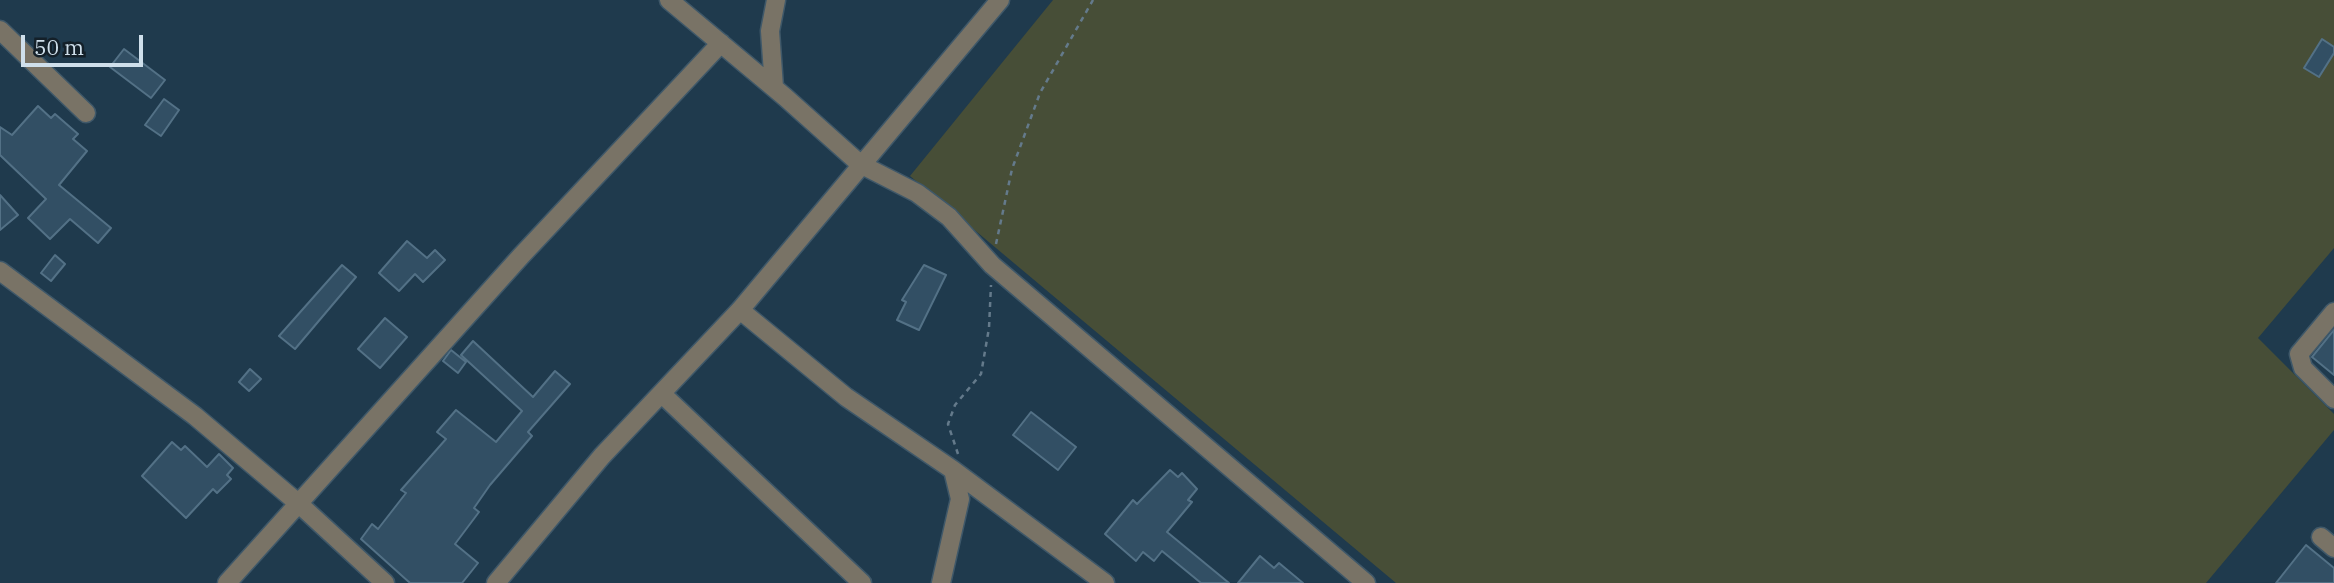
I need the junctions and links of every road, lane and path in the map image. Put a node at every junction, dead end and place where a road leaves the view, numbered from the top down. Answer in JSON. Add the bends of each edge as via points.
{"nodes":[{"id":1,"x":669,"y":0,"type":"edge"},
{"id":2,"x":776,"y":0,"type":"edge"},
{"id":3,"x":1000,"y":0,"type":"edge"},
{"id":4,"x":1093,"y":0,"type":"edge"},
{"id":5,"x":0,"y":30,"type":"edge"},
{"id":6,"x":721,"y":43,"type":"junction"},
{"id":7,"x":774,"y":87,"type":"junction"},
{"id":8,"x":86,"y":113,"type":"dead end"},
{"id":9,"x":860,"y":164,"type":"junction"},
{"id":10,"x":992,"y":265,"type":"junction"},
{"id":11,"x":0,"y":271,"type":"edge"},
{"id":12,"x":740,"y":310,"type":"junction"},
{"id":13,"x":2334,"y":312,"type":"edge"},
{"id":14,"x":662,"y":394,"type":"junction"},
{"id":15,"x":2334,"y":399,"type":"edge"},
{"id":16,"x":953,"y":470,"type":"junction"},
{"id":17,"x":298,"y":503,"type":"junction"},
{"id":18,"x":227,"y":583,"type":"edge"},
{"id":19,"x":385,"y":583,"type":"edge"},
{"id":20,"x":496,"y":583,"type":"edge"},
{"id":21,"x":862,"y":583,"type":"edge"},
{"id":22,"x":941,"y":583,"type":"edge"},
{"id":23,"x":1105,"y":583,"type":"edge"},
{"id":24,"x":1366,"y":583,"type":"edge"}],
"edges":[{"from":1,"to":6,"type":"street"},
{"from":2,"to":7,"type":"street","via":[[770,31]]},
{"from":3,"to":9,"type":"street"},
{"from":4,"to":10,"type":"path","via":[[1040,93],[1012,169]]},
{"from":5,"to":8,"type":"street"},
{"from":6,"to":7,"type":"street"},
{"from":6,"to":17,"type":"street"},
{"from":7,"to":9,"type":"street"},
{"from":9,"to":10,"type":"street","via":[[917,193],[949,216]]},
{"from":9,"to":12,"type":"street"},
{"from":10,"to":16,"type":"path","via":[[981,374],[955,405],[948,424],[959,452]]},
{"from":10,"to":24,"type":"street"},
{"from":11,"to":17,"type":"street","via":[[195,416]]},
{"from":12,"to":14,"type":"street"},
{"from":12,"to":16,"type":"street","via":[[846,397]]},
{"from":13,"to":15,"type":"street","via":[[2299,354],[2303,368]]},
{"from":14,"to":20,"type":"street","via":[[602,456]]},
{"from":14,"to":21,"type":"street"},
{"from":16,"to":22,"type":"street","via":[[960,499]]},
{"from":16,"to":23,"type":"street"},
{"from":17,"to":18,"type":"street"},
{"from":17,"to":19,"type":"street"}]}
